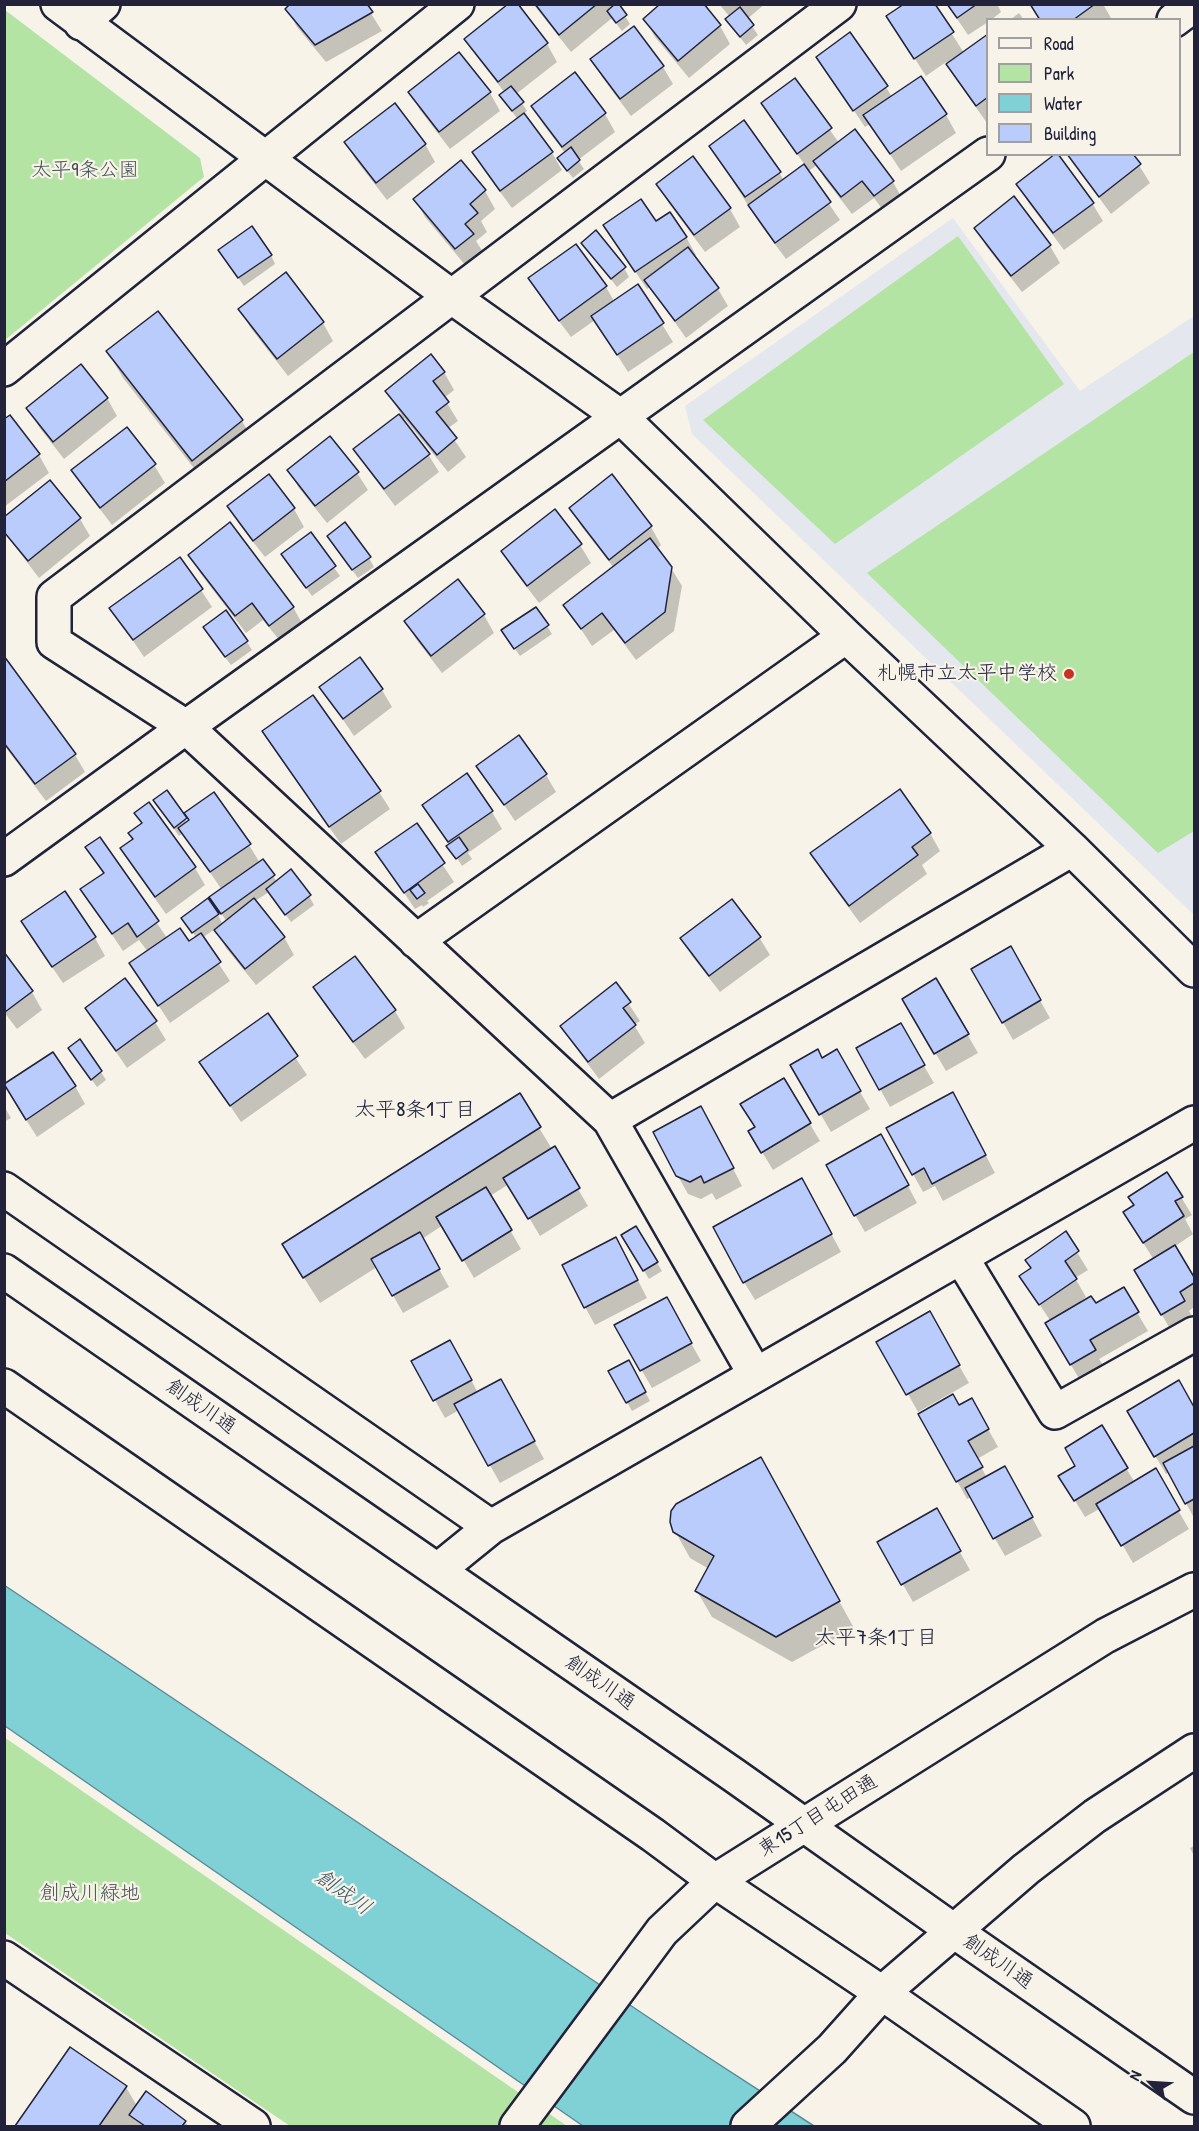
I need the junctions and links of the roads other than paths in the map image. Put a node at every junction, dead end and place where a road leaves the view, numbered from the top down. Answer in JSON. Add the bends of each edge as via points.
{"nodes":[{"id":1,"x":457,"y":4,"type":"edge"},
{"id":2,"x":839,"y":4,"type":"edge"},
{"id":3,"x":1194,"y":5,"type":"edge"},
{"id":4,"x":80,"y":11,"type":"edge"},
{"id":5,"x":1177,"y":18,"type":"edge"},
{"id":6,"x":986,"y":155,"type":"edge"},
{"id":7,"x":266,"y":158,"type":"junction"},
{"id":8,"x":452,"y":297,"type":"junction"},
{"id":9,"x":4,"y":369,"type":"edge"},
{"id":10,"x":621,"y":417,"type":"junction"},
{"id":11,"x":846,"y":636,"type":"junction"},
{"id":12,"x":186,"y":727,"type":"junction"},
{"id":13,"x":1072,"y":849,"type":"junction"},
{"id":14,"x":4,"y":859,"type":"edge"},
{"id":15,"x":416,"y":941,"type":"junction"},
{"id":16,"x":1194,"y":970,"type":"edge"},
{"id":17,"x":609,"y":1120,"type":"junction"},
{"id":18,"x":1194,"y":1123,"type":"edge"},
{"id":19,"x":4,"y":1189,"type":"edge"},
{"id":20,"x":961,"y":1257,"type":"junction"},
{"id":21,"x":4,"y":1271,"type":"edge"},
{"id":22,"x":1194,"y":1334,"type":"edge"},
{"id":23,"x":755,"y":1374,"type":"junction"},
{"id":24,"x":4,"y":1386,"type":"edge"},
{"id":25,"x":491,"y":1527,"type":"junction"},
{"id":26,"x":438,"y":1570,"type":"junction"},
{"id":27,"x":1194,"y":1590,"type":"edge"},
{"id":28,"x":1194,"y":1751,"type":"edge"},
{"id":29,"x":804,"y":1825,"type":"junction"},
{"id":30,"x":715,"y":1881,"type":"junction"},
{"id":31,"x":954,"y":1931,"type":"junction"},
{"id":32,"x":4,"y":1958,"type":"edge"},
{"id":33,"x":882,"y":1993,"type":"junction"},
{"id":34,"x":1194,"y":2097,"type":"edge"},
{"id":35,"x":253,"y":2127,"type":"edge"},
{"id":36,"x":517,"y":2127,"type":"edge"},
{"id":37,"x":748,"y":2127,"type":"edge"},
{"id":38,"x":1073,"y":2127,"type":"edge"}],
"edges":[{"from":1,"to":7,"type":"main road"},
{"from":2,"to":8,"type":"main road"},
{"from":3,"to":5,"type":"main road"},
{"from":4,"to":7,"type":"main road"},
{"from":6,"to":10,"type":"main road"},
{"from":7,"to":8,"type":"main road"},
{"from":7,"to":9,"type":"main road"},
{"from":8,"to":10,"type":"main road"},
{"from":8,"to":12,"type":"main road","via":[[54,597],[54,642]]},
{"from":10,"to":11,"type":"main road"},
{"from":10,"to":12,"type":"main road"},
{"from":11,"to":13,"type":"main road"},
{"from":11,"to":15,"type":"main road"},
{"from":12,"to":14,"type":"main road"},
{"from":12,"to":15,"type":"main road"},
{"from":13,"to":16,"type":"main road"},
{"from":13,"to":17,"type":"main road"},
{"from":15,"to":17,"type":"main road"},
{"from":17,"to":23,"type":"main road"},
{"from":18,"to":20,"type":"main road"},
{"from":19,"to":25,"type":"main road"},
{"from":20,"to":22,"type":"main road","via":[[1055,1412]]},
{"from":20,"to":23,"type":"main road"},
{"from":21,"to":26,"type":"main road","name":"創成川通"},
{"from":23,"to":25,"type":"main road"},
{"from":24,"to":30,"type":"main road"},
{"from":25,"to":26,"type":"main road"},
{"from":26,"to":29,"type":"main road","name":"創成川通"},
{"from":27,"to":29,"type":"main road","name":"東15丁目屯田通","via":[[1106,1636]]},
{"from":28,"to":31,"type":"main road","via":[[1095,1816]]},
{"from":29,"to":30,"type":"main road","name":"東15丁目屯田通"},
{"from":29,"to":31,"type":"main road","name":"創成川通"},
{"from":30,"to":33,"type":"main road"},
{"from":30,"to":36,"type":"main road","name":"東15丁目屯田通","via":[[662,1931]]},
{"from":31,"to":33,"type":"main road"},
{"from":31,"to":34,"type":"main road","name":"創成川通"},
{"from":32,"to":35,"type":"main road"},
{"from":33,"to":37,"type":"main road","via":[[832,2049]]},
{"from":33,"to":38,"type":"main road"}]}
